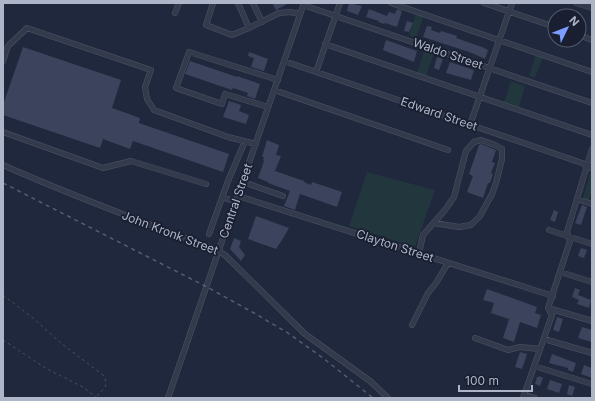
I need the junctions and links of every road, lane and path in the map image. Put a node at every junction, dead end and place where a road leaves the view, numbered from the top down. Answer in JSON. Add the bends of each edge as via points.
{"nodes":[{"id":1,"x":179,"y":3,"type":"edge"},
{"id":2,"x":213,"y":3,"type":"edge"},
{"id":3,"x":238,"y":3,"type":"edge"},
{"id":4,"x":253,"y":3,"type":"edge"},
{"id":5,"x":340,"y":3,"type":"edge"},
{"id":6,"x":391,"y":3,"type":"edge"},
{"id":7,"x":484,"y":3,"type":"edge"},
{"id":8,"x":512,"y":3,"type":"edge"},
{"id":9,"x":576,"y":3,"type":"edge"},
{"id":10,"x":304,"y":4,"type":"edge"},
{"id":11,"x":592,"y":8,"type":"edge"},
{"id":12,"x":509,"y":11,"type":"junction"},
{"id":13,"x":175,"y":13,"type":"dead end"},
{"id":14,"x":300,"y":14,"type":"junction"},
{"id":15,"x":335,"y":15,"type":"junction"},
{"id":16,"x":262,"y":22,"type":"junction"},
{"id":17,"x":547,"y":24,"type":"edge"},
{"id":18,"x":249,"y":28,"type":"junction"},
{"id":19,"x":499,"y":40,"type":"junction"},
{"id":20,"x":325,"y":44,"type":"junction"},
{"id":21,"x":3,"y":61,"type":"edge"},
{"id":22,"x":284,"y":61,"type":"junction"},
{"id":23,"x":489,"y":68,"type":"junction"},
{"id":24,"x":316,"y":72,"type":"junction"},
{"id":25,"x":592,"y":72,"type":"edge"},
{"id":26,"x":278,"y":80,"type":"junction"},
{"id":27,"x":274,"y":90,"type":"junction"},
{"id":28,"x":479,"y":96,"type":"junction"},
{"id":29,"x":592,"y":103,"type":"edge"},
{"id":30,"x":268,"y":107,"type":"junction"},
{"id":31,"x":470,"y":124,"type":"junction"},
{"id":32,"x":3,"y":132,"type":"edge"},
{"id":33,"x":592,"y":135,"type":"edge"},
{"id":34,"x":245,"y":141,"type":"junction"},
{"id":35,"x":256,"y":144,"type":"junction"},
{"id":36,"x":592,"y":149,"type":"edge"},
{"id":37,"x":448,"y":150,"type":"dead end"},
{"id":38,"x":3,"y":165,"type":"edge"},
{"id":39,"x":589,"y":167,"type":"edge"},
{"id":40,"x":243,"y":182,"type":"junction"},
{"id":41,"x":206,"y":184,"type":"dead end"},
{"id":42,"x":238,"y":196,"type":"junction"},
{"id":43,"x":283,"y":196,"type":"dead end"},
{"id":44,"x":222,"y":197,"type":"junction"},
{"id":45,"x":577,"y":199,"type":"junction"},
{"id":46,"x":236,"y":202,"type":"junction"},
{"id":47,"x":592,"y":204,"type":"edge"},
{"id":48,"x":434,"y":222,"type":"junction"},
{"id":49,"x":548,"y":230,"type":"dead end"},
{"id":50,"x":209,"y":234,"type":"dead end"},
{"id":51,"x":568,"y":236,"type":"junction"},
{"id":52,"x":592,"y":244,"type":"edge"},
{"id":53,"x":219,"y":251,"type":"junction"},
{"id":54,"x":419,"y":253,"type":"junction"},
{"id":55,"x":448,"y":263,"type":"junction"},
{"id":56,"x":560,"y":272,"type":"junction"},
{"id":57,"x":592,"y":282,"type":"edge"},
{"id":58,"x":3,"y":295,"type":"edge"},
{"id":59,"x":553,"y":296,"type":"junction"},
{"id":60,"x":548,"y":308,"type":"junction"},
{"id":61,"x":592,"y":321,"type":"edge"},
{"id":62,"x":412,"y":325,"type":"dead end"},
{"id":63,"x":475,"y":338,"type":"dead end"},
{"id":64,"x":544,"y":339,"type":"junction"},
{"id":65,"x":3,"y":340,"type":"edge"},
{"id":66,"x":540,"y":349,"type":"junction"},
{"id":67,"x":592,"y":353,"type":"edge"},
{"id":68,"x":534,"y":366,"type":"junction"},
{"id":69,"x":592,"y":384,"type":"edge"},
{"id":70,"x":524,"y":396,"type":"edge"},
{"id":71,"x":96,"y":397,"type":"edge"},
{"id":72,"x":168,"y":398,"type":"edge"},
{"id":73,"x":388,"y":398,"type":"edge"},
{"id":74,"x":535,"y":398,"type":"edge"}],
"edges":[{"from":1,"to":13,"type":"street"},
{"from":2,"to":18,"type":"street","via":[[206,25],[232,35]]},
{"from":3,"to":18,"type":"street"},
{"from":4,"to":16,"type":"street"},
{"from":5,"to":15,"type":"street"},
{"from":6,"to":19,"type":"street"},
{"from":7,"to":12,"type":"street"},
{"from":8,"to":12,"type":"street"},
{"from":9,"to":11,"type":"street"},
{"from":10,"to":14,"type":"street","name":"Central Street"},
{"from":10,"to":15,"type":"street","name":"Waldo Street"},
{"from":12,"to":17,"type":"street"},
{"from":12,"to":19,"type":"street"},
{"from":14,"to":16,"type":"street","via":[[279,13]]},
{"from":14,"to":22,"type":"street","name":"Central Street"},
{"from":15,"to":20,"type":"street"},
{"from":15,"to":23,"type":"street","name":"Waldo Street"},
{"from":16,"to":18,"type":"street"},
{"from":19,"to":23,"type":"street"},
{"from":19,"to":25,"type":"street"},
{"from":20,"to":24,"type":"street"},
{"from":20,"to":28,"type":"street"},
{"from":21,"to":34,"type":"street","via":[[8,46],[27,28],[151,70],[145,86],[147,99],[154,110]]},
{"from":22,"to":24,"type":"street","name":"Edward Street"},
{"from":22,"to":26,"type":"street","name":"Central Street"},
{"from":23,"to":28,"type":"street"},
{"from":23,"to":29,"type":"street","name":"Waldo Street"},
{"from":24,"to":31,"type":"street","name":"Edward Street"},
{"from":26,"to":27,"type":"street","name":"Central Street"},
{"from":26,"to":30,"type":"street","via":[[189,52],[176,88],[222,104],[225,94]]},
{"from":27,"to":30,"type":"street","name":"Central Street"},
{"from":27,"to":37,"type":"street"},
{"from":28,"to":31,"type":"street"},
{"from":28,"to":33,"type":"street"},
{"from":30,"to":35,"type":"street","name":"Central Street"},
{"from":31,"to":39,"type":"street","name":"Edward Street","via":[[582,162]]},
{"from":32,"to":41,"type":"street","via":[[103,168],[131,161]]},
{"from":34,"to":35,"type":"street"},
{"from":34,"to":44,"type":"street"},
{"from":35,"to":40,"type":"street","name":"Central Street"},
{"from":36,"to":39,"type":"street"},
{"from":38,"to":53,"type":"street","name":"John Kronk Street","via":[[42,183]]},
{"from":39,"to":45,"type":"street"},
{"from":40,"to":42,"type":"street","name":"Central Street"},
{"from":40,"to":43,"type":"street"},
{"from":42,"to":46,"type":"street","name":"Central Street"},
{"from":42,"to":54,"type":"street","name":"Clayton Street"},
{"from":44,"to":46,"type":"street"},
{"from":44,"to":50,"type":"street"},
{"from":45,"to":47,"type":"street"},
{"from":45,"to":51,"type":"street"},
{"from":46,"to":53,"type":"street","name":"Central Street"},
{"from":48,"to":48,"type":"street","via":[[454,197],[466,151],[474,142],[481,140],[502,149],[496,183],[480,216],[471,225],[460,227]]},
{"from":48,"to":54,"type":"street","via":[[424,235]]},
{"from":49,"to":51,"type":"street"},
{"from":51,"to":52,"type":"street"},
{"from":51,"to":56,"type":"street","via":[[570,241]]},
{"from":53,"to":72,"type":"street","name":"Central Street"},
{"from":53,"to":73,"type":"street","name":"John Kronk Street","via":[[305,334],[370,381]]},
{"from":54,"to":55,"type":"street","name":"Clayton Street"},
{"from":55,"to":59,"type":"street","name":"Clayton Street"},
{"from":55,"to":62,"type":"street","via":[[428,293]]},
{"from":56,"to":57,"type":"street"},
{"from":56,"to":59,"type":"street"},
{"from":58,"to":71,"type":"path","via":[[103,375],[106,380],[105,388]]},
{"from":59,"to":60,"type":"street"},
{"from":60,"to":61,"type":"street"},
{"from":60,"to":64,"type":"street","via":[[552,315]]},
{"from":63,"to":66,"type":"street","via":[[508,350],[520,347]]},
{"from":64,"to":66,"type":"street"},
{"from":64,"to":67,"type":"street"},
{"from":65,"to":71,"type":"path"},
{"from":66,"to":68,"type":"street"},
{"from":68,"to":69,"type":"street"},
{"from":68,"to":70,"type":"street"},
{"from":70,"to":74,"type":"street"}]}
